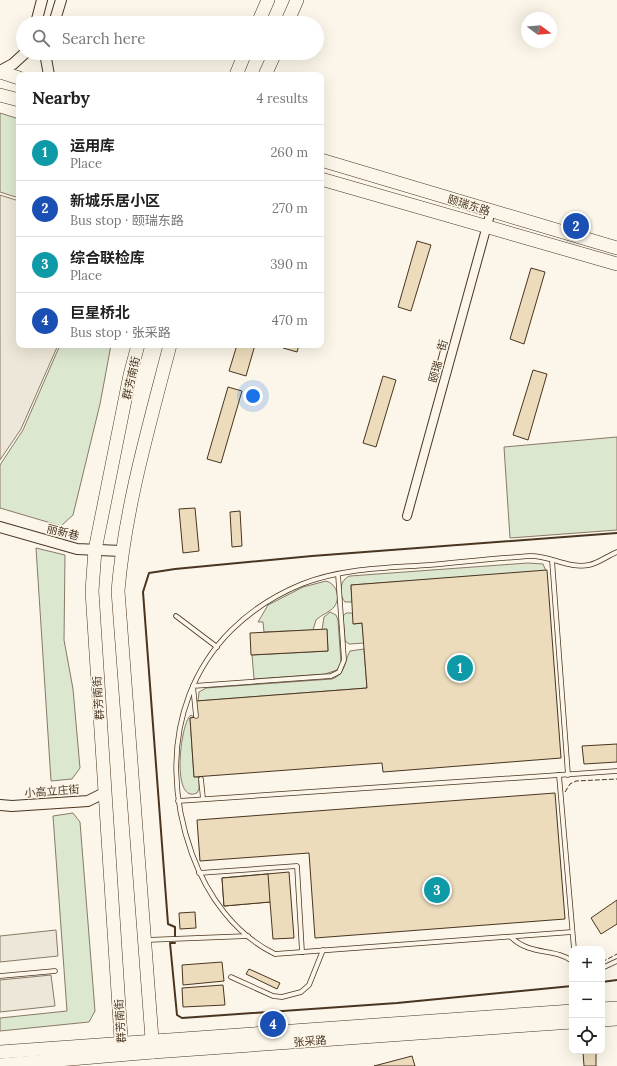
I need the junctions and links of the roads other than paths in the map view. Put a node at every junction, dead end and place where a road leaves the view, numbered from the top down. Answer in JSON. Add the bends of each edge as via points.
{"nodes":[{"id":1,"x":42,"y":0,"type":"edge"},
{"id":2,"x":61,"y":0,"type":"edge"},
{"id":3,"x":268,"y":0,"type":"edge"},
{"id":4,"x":297,"y":0,"type":"edge"},
{"id":5,"x":38,"y":16,"type":"edge"},
{"id":6,"x":56,"y":16,"type":"edge"},
{"id":7,"x":261,"y":16,"type":"edge"},
{"id":8,"x":290,"y":16,"type":"edge"},
{"id":9,"x":17,"y":60,"type":"edge"},
{"id":10,"x":46,"y":60,"type":"edge"},
{"id":11,"x":242,"y":60,"type":"edge"},
{"id":12,"x":272,"y":60,"type":"edge"},
{"id":13,"x":0,"y":72,"type":"edge"},
{"id":14,"x":48,"y":72,"type":"edge"},
{"id":15,"x":237,"y":72,"type":"edge"},
{"id":16,"x":266,"y":72,"type":"edge"},
{"id":17,"x":16,"y":77,"type":"edge"},
{"id":18,"x":0,"y":95,"type":"edge"},
{"id":19,"x":16,"y":99,"type":"edge"},
{"id":20,"x":324,"y":161,"type":"edge"},
{"id":21,"x":324,"y":180,"type":"edge"},
{"id":22,"x":491,"y":211,"type":"junction"},
{"id":23,"x":487,"y":225,"type":"junction"},
{"id":24,"x":617,"y":248,"type":"edge"},
{"id":25,"x":617,"y":264,"type":"edge"},
{"id":26,"x":137,"y":348,"type":"edge"},
{"id":27,"x":169,"y":348,"type":"edge"},
{"id":28,"x":407,"y":516,"type":"dead end"},
{"id":29,"x":0,"y":527,"type":"edge"},
{"id":30,"x":95,"y":550,"type":"junction"},
{"id":31,"x":121,"y":551,"type":"junction"},
{"id":32,"x":617,"y":552,"type":"edge"},
{"id":33,"x":552,"y":560,"type":"junction"},
{"id":34,"x":338,"y":574,"type":"junction"},
{"id":35,"x":176,"y":616,"type":"dead end"},
{"id":36,"x":217,"y":647,"type":"junction"},
{"id":37,"x":193,"y":686,"type":"junction"},
{"id":38,"x":196,"y":716,"type":"dead end"},
{"id":39,"x":617,"y":771,"type":"edge"},
{"id":40,"x":559,"y":775,"type":"junction"},
{"id":41,"x":568,"y":775,"type":"junction"},
{"id":42,"x":201,"y":779,"type":"dead end"},
{"id":43,"x":104,"y":793,"type":"junction"},
{"id":44,"x":203,"y":799,"type":"junction"},
{"id":45,"x":178,"y":801,"type":"junction"},
{"id":46,"x":0,"y":805,"type":"edge"},
{"id":47,"x":199,"y":873,"type":"junction"},
{"id":48,"x":572,"y":932,"type":"junction"},
{"id":49,"x":248,"y":936,"type":"junction"},
{"id":50,"x":511,"y":936,"type":"dead end"},
{"id":51,"x":144,"y":940,"type":"junction"},
{"id":52,"x":574,"y":946,"type":"edge"},
{"id":53,"x":323,"y":950,"type":"junction"},
{"id":54,"x":302,"y":952,"type":"junction"},
{"id":55,"x":569,"y":959,"type":"edge"},
{"id":56,"x":617,"y":960,"type":"edge"},
{"id":57,"x":605,"y":966,"type":"edge"},
{"id":58,"x":55,"y":971,"type":"dead end"},
{"id":59,"x":0,"y":976,"type":"edge"},
{"id":60,"x":231,"y":977,"type":"dead end"},
{"id":61,"x":617,"y":1008,"type":"edge"},
{"id":62,"x":605,"y":1009,"type":"edge"},
{"id":63,"x":569,"y":1011,"type":"edge"},
{"id":64,"x":617,"y":1019,"type":"edge"},
{"id":65,"x":605,"y":1020,"type":"edge"},
{"id":66,"x":569,"y":1022,"type":"edge"},
{"id":67,"x":152,"y":1046,"type":"junction"},
{"id":68,"x":122,"y":1048,"type":"junction"},
{"id":69,"x":0,"y":1052,"type":"edge"},
{"id":70,"x":0,"y":1066,"type":"edge"}],
"edges":[{"from":1,"to":5,"type":"street"},
{"from":2,"to":6,"type":"street"},
{"from":3,"to":7,"type":"main road"},
{"from":4,"to":8,"type":"main road"},
{"from":9,"to":13,"type":"street"},
{"from":10,"to":14,"type":"street"},
{"from":11,"to":15,"type":"main road"},
{"from":12,"to":16,"type":"main road"},
{"from":13,"to":17,"type":"main road"},
{"from":18,"to":19,"type":"main road"},
{"from":20,"to":22,"type":"main road","name":"颐瑞东路"},
{"from":21,"to":23,"type":"main road","name":"颐瑞东路"},
{"from":22,"to":23,"type":"street","name":"颐瑞一街"},
{"from":22,"to":24,"type":"main road","name":"颐瑞东路"},
{"from":23,"to":25,"type":"main road","name":"颐瑞东路"},
{"from":23,"to":28,"type":"street","name":"颐瑞一街"},
{"from":26,"to":30,"type":"main road","name":"群芳南街"},
{"from":27,"to":31,"type":"main road","via":[[137,475]]},
{"from":29,"to":30,"type":"street","name":"丽新巷","via":[[77,549]]},
{"from":30,"to":31,"type":"street","name":"丽新巷"},
{"from":30,"to":43,"type":"main road","name":"群芳南街","via":[[92,591]]},
{"from":31,"to":51,"type":"main road","via":[[118,592]]},
{"from":32,"to":33,"type":"lane","via":[[585,566]]},
{"from":33,"to":34,"type":"lane","via":[[530,556]]},
{"from":33,"to":41,"type":"lane"},
{"from":34,"to":36,"type":"lane","via":[[302,584],[274,598],[247,616]]},
{"from":34,"to":37,"type":"lane","via":[[344,660],[337,673],[328,676]]},
{"from":35,"to":36,"type":"lane"},
{"from":36,"to":37,"type":"lane","via":[[204,664]]},
{"from":37,"to":38,"type":"lane"},
{"from":37,"to":45,"type":"lane","via":[[179,726],[175,762]]},
{"from":39,"to":41,"type":"lane"},
{"from":40,"to":41,"type":"lane"},
{"from":40,"to":44,"type":"lane"},
{"from":40,"to":48,"type":"lane"},
{"from":42,"to":44,"type":"lane"},
{"from":43,"to":46,"type":"street","name":"小高立庄街","via":[[88,802]]},
{"from":43,"to":68,"type":"main road","name":"群芳南街"},
{"from":44,"to":45,"type":"lane"},
{"from":45,"to":47,"type":"lane","via":[[186,837]]},
{"from":47,"to":49,"type":"lane","via":[[224,913]]},
{"from":47,"to":54,"type":"lane","via":[[296,866]]},
{"from":48,"to":52,"type":"lane"},
{"from":48,"to":53,"type":"lane"},
{"from":49,"to":51,"type":"lane"},
{"from":49,"to":54,"type":"lane","via":[[275,954]]},
{"from":50,"to":55,"type":"lane","via":[[526,947]]},
{"from":51,"to":67,"type":"main road"},
{"from":53,"to":54,"type":"lane"},
{"from":53,"to":60,"type":"lane","via":[[309,985],[301,992],[282,997],[274,996]]},
{"from":56,"to":57,"type":"lane"},
{"from":58,"to":59,"type":"lane"},
{"from":61,"to":62,"type":"main road"},
{"from":63,"to":67,"type":"main road","name":"张采路"},
{"from":64,"to":65,"type":"main road"},
{"from":66,"to":67,"type":"main road","name":"张采路"},
{"from":67,"to":68,"type":"main road","name":"张采路"},
{"from":68,"to":69,"type":"main road","name":"张采路"},
{"from":68,"to":70,"type":"main road","name":"张采路"}]}
